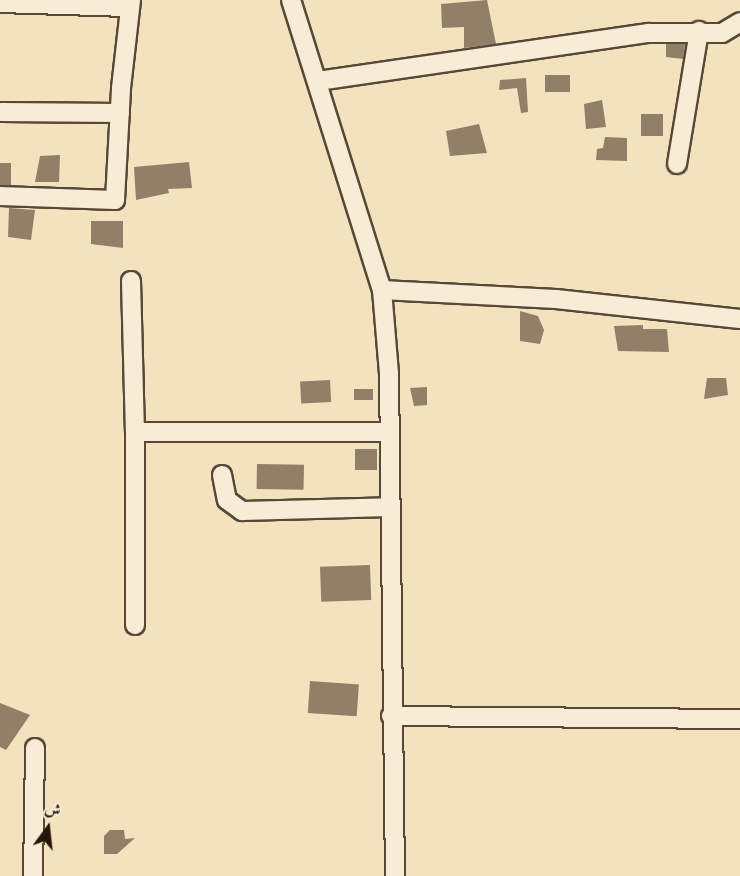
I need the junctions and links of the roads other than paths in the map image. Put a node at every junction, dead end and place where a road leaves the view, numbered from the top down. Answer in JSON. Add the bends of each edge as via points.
{"nodes":[{"id":1,"x":291,"y":0,"type":"edge"},
{"id":2,"x":0,"y":3,"type":"edge"},
{"id":3,"x":131,"y":4,"type":"edge"},
{"id":4,"x":740,"y":22,"type":"edge"},
{"id":5,"x":699,"y":32,"type":"junction"},
{"id":6,"x":318,"y":81,"type":"junction"},
{"id":7,"x":1,"y":112,"type":"edge"},
{"id":8,"x":120,"y":113,"type":"junction"},
{"id":9,"x":677,"y":164,"type":"dead end"},
{"id":10,"x":0,"y":196,"type":"edge"},
{"id":11,"x":131,"y":281,"type":"dead end"},
{"id":12,"x":382,"y":290,"type":"junction"},
{"id":13,"x":740,"y":318,"type":"edge"},
{"id":14,"x":135,"y":432,"type":"junction"},
{"id":15,"x":389,"y":432,"type":"junction"},
{"id":16,"x":222,"y":475,"type":"dead end"},
{"id":17,"x":390,"y":507,"type":"junction"},
{"id":18,"x":135,"y":625,"type":"dead end"},
{"id":19,"x":392,"y":716,"type":"junction"},
{"id":20,"x":740,"y":719,"type":"edge"},
{"id":21,"x":35,"y":748,"type":"dead end"},
{"id":22,"x":33,"y":876,"type":"edge"},
{"id":23,"x":395,"y":876,"type":"edge"}],
"edges":[{"from":1,"to":6,"type":"street"},
{"from":2,"to":3,"type":"street"},
{"from":3,"to":8,"type":"street"},
{"from":4,"to":5,"type":"street","via":[[722,33]]},
{"from":5,"to":6,"type":"street","via":[[649,33]]},
{"from":5,"to":9,"type":"street"},
{"from":6,"to":12,"type":"street"},
{"from":7,"to":8,"type":"street"},
{"from":8,"to":10,"type":"street","via":[[115,200]]},
{"from":11,"to":14,"type":"street"},
{"from":12,"to":13,"type":"street","via":[[556,299]]},
{"from":12,"to":15,"type":"street"},
{"from":14,"to":15,"type":"street"},
{"from":14,"to":18,"type":"street"},
{"from":15,"to":17,"type":"street"},
{"from":16,"to":17,"type":"street","via":[[227,500],[242,511]]},
{"from":17,"to":19,"type":"street"},
{"from":19,"to":20,"type":"street"},
{"from":19,"to":23,"type":"street"},
{"from":21,"to":22,"type":"street"}]}
